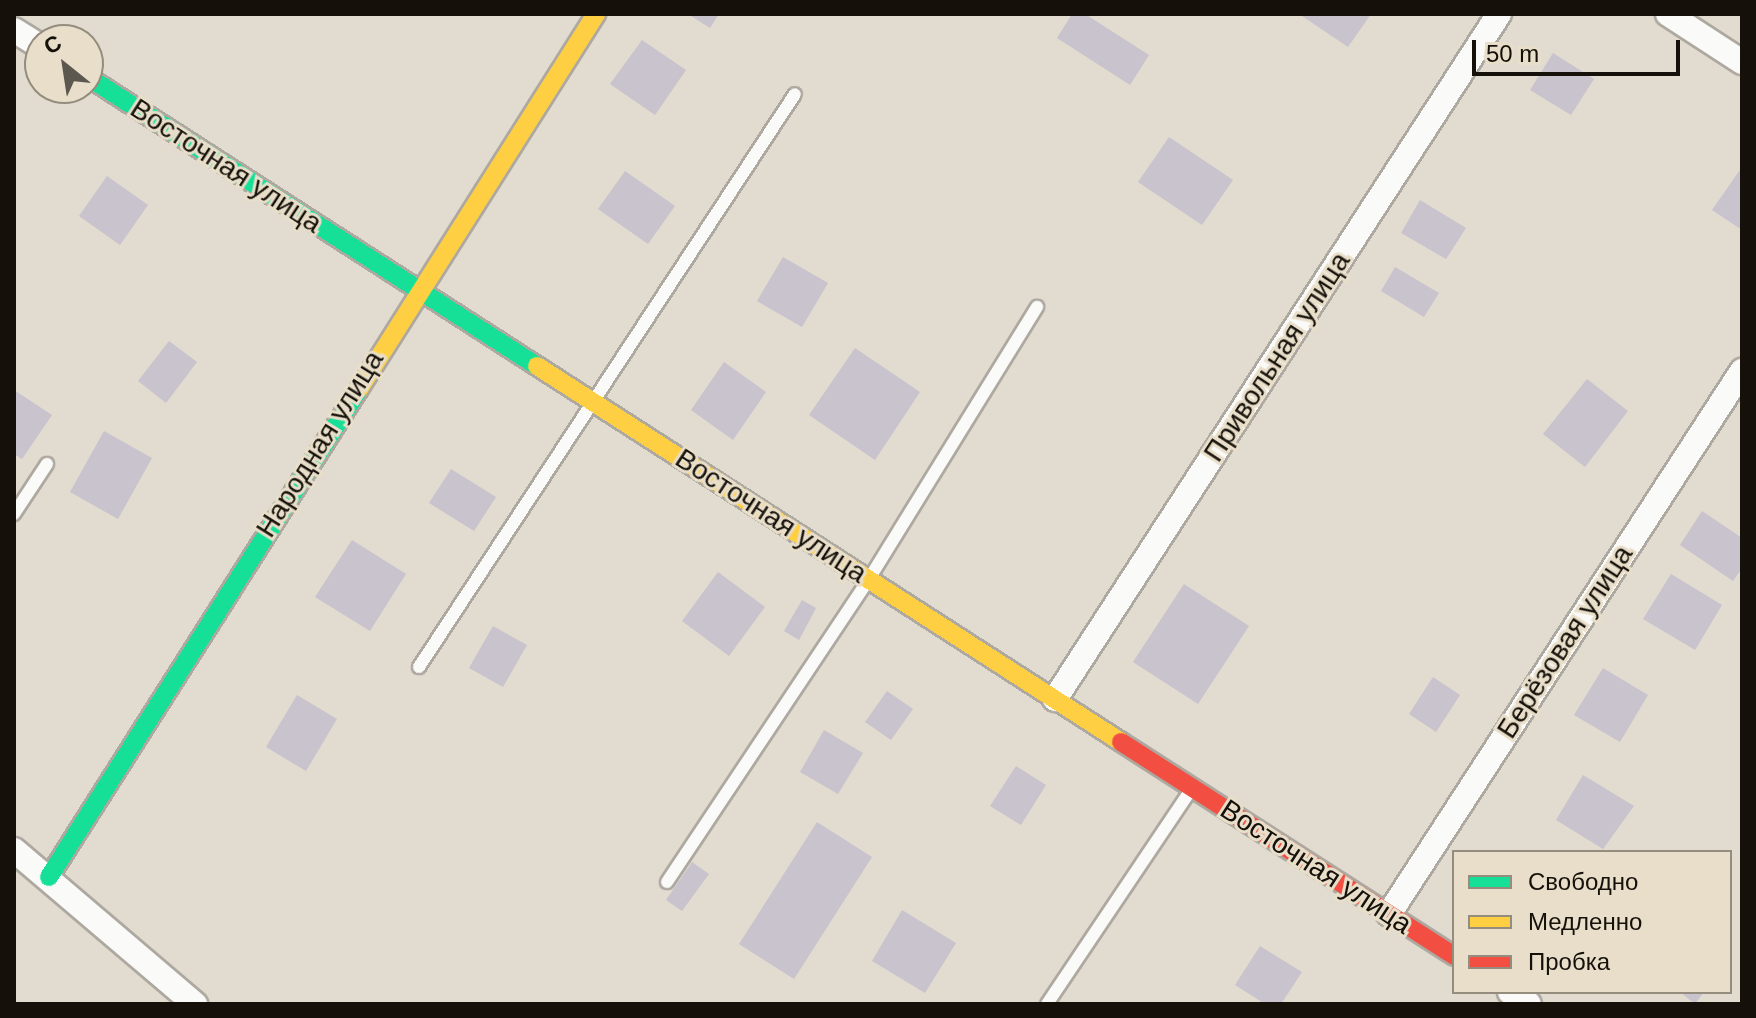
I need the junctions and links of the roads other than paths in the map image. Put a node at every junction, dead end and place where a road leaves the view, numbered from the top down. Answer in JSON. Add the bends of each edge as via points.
{"nodes":[{"id":1,"x":596,"y":14,"type":"edge"},
{"id":2,"x":1499,"y":14,"type":"edge"},
{"id":3,"x":1668,"y":14,"type":"edge"},
{"id":4,"x":1742,"y":62,"type":"edge"},
{"id":5,"x":104,"y":87,"type":"edge"},
{"id":6,"x":795,"y":94,"type":"dead end"},
{"id":7,"x":416,"y":288,"type":"junction"},
{"id":8,"x":1037,"y":307,"type":"dead end"},
{"id":9,"x":1742,"y":371,"type":"edge"},
{"id":10,"x":592,"y":401,"type":"junction"},
{"id":11,"x":47,"y":464,"type":"dead end"},
{"id":12,"x":14,"y":514,"type":"edge"},
{"id":13,"x":869,"y":579,"type":"junction"},
{"id":14,"x":419,"y":667,"type":"dead end"},
{"id":15,"x":1055,"y":699,"type":"junction"},
{"id":16,"x":1193,"y":788,"type":"junction"},
{"id":17,"x":14,"y":850,"type":"edge"},
{"id":18,"x":49,"y":877,"type":"junction"},
{"id":19,"x":667,"y":882,"type":"dead end"},
{"id":20,"x":1389,"y":914,"type":"junction"},
{"id":21,"x":1452,"y":955,"type":"edge"},
{"id":22,"x":195,"y":1004,"type":"edge"},
{"id":23,"x":1047,"y":1004,"type":"edge"}],
"edges":[{"from":1,"to":7,"type":"street","name":"Народная улица"},
{"from":2,"to":15,"type":"street","name":"Привольная улица"},
{"from":3,"to":4,"type":"street"},
{"from":5,"to":7,"type":"street","name":"Восточная улица"},
{"from":6,"to":10,"type":"lane"},
{"from":7,"to":10,"type":"street","name":"Восточная улица"},
{"from":7,"to":18,"type":"street","name":"Народная улица"},
{"from":8,"to":13,"type":"lane"},
{"from":9,"to":20,"type":"street","name":"Берёзовая улица"},
{"from":10,"to":13,"type":"street","name":"Восточная улица"},
{"from":10,"to":14,"type":"lane"},
{"from":11,"to":12,"type":"lane"},
{"from":13,"to":15,"type":"street","name":"Восточная улица"},
{"from":13,"to":19,"type":"lane"},
{"from":15,"to":16,"type":"street","name":"Восточная улица"},
{"from":16,"to":20,"type":"street","name":"Восточная улица"},
{"from":16,"to":23,"type":"lane"},
{"from":17,"to":18,"type":"street"},
{"from":18,"to":22,"type":"street"},
{"from":20,"to":21,"type":"street","name":"Восточная улица"}]}
